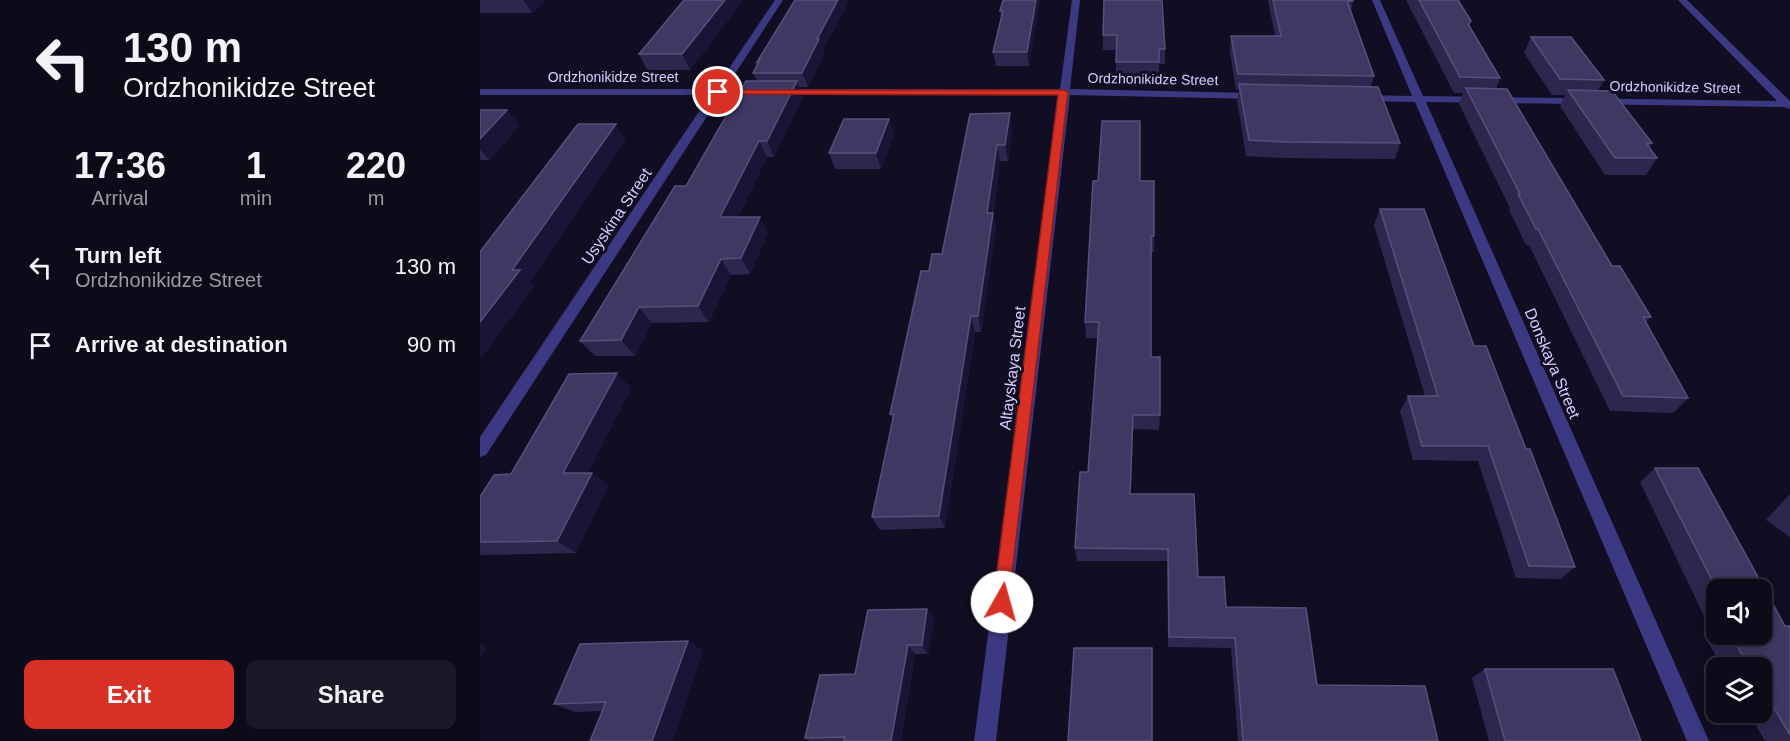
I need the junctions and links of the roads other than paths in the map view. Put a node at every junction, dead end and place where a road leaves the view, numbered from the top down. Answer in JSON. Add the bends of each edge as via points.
{"nodes":[{"id":1,"x":779,"y":0,"type":"edge"},
{"id":2,"x":1076,"y":0,"type":"edge"},
{"id":3,"x":1376,"y":0,"type":"edge"},
{"id":4,"x":1682,"y":0,"type":"edge"},
{"id":5,"x":480,"y":92,"type":"edge"},
{"id":6,"x":718,"y":92,"type":"junction"},
{"id":7,"x":1064,"y":92,"type":"junction"},
{"id":8,"x":1265,"y":96,"type":"edge"},
{"id":9,"x":1348,"y":98,"type":"edge"},
{"id":10,"x":1419,"y":99,"type":"junction"},
{"id":11,"x":1789,"y":105,"type":"edge"},
{"id":12,"x":480,"y":450,"type":"edge"},
{"id":13,"x":985,"y":741,"type":"edge"},
{"id":14,"x":1698,"y":741,"type":"edge"}],
"edges":[{"from":1,"to":6,"type":"street","name":"Usyskina Street"},
{"from":2,"to":7,"type":"street","name":"Altayskaya Street"},
{"from":3,"to":10,"type":"street","name":"Donskaya Street"},
{"from":4,"to":11,"type":"street"},
{"from":5,"to":6,"type":"street","name":"Ordzhonikidze Street"},
{"from":6,"to":7,"type":"street","name":"Ordzhonikidze Street"},
{"from":6,"to":12,"type":"street","name":"Usyskina Street"},
{"from":7,"to":8,"type":"street","name":"Ordzhonikidze Street"},
{"from":7,"to":13,"type":"street","name":"Altayskaya Street"},
{"from":9,"to":10,"type":"street","name":"Ordzhonikidze Street"},
{"from":10,"to":11,"type":"street","name":"Ordzhonikidze Street"},
{"from":10,"to":14,"type":"street","name":"Donskaya Street"}]}
